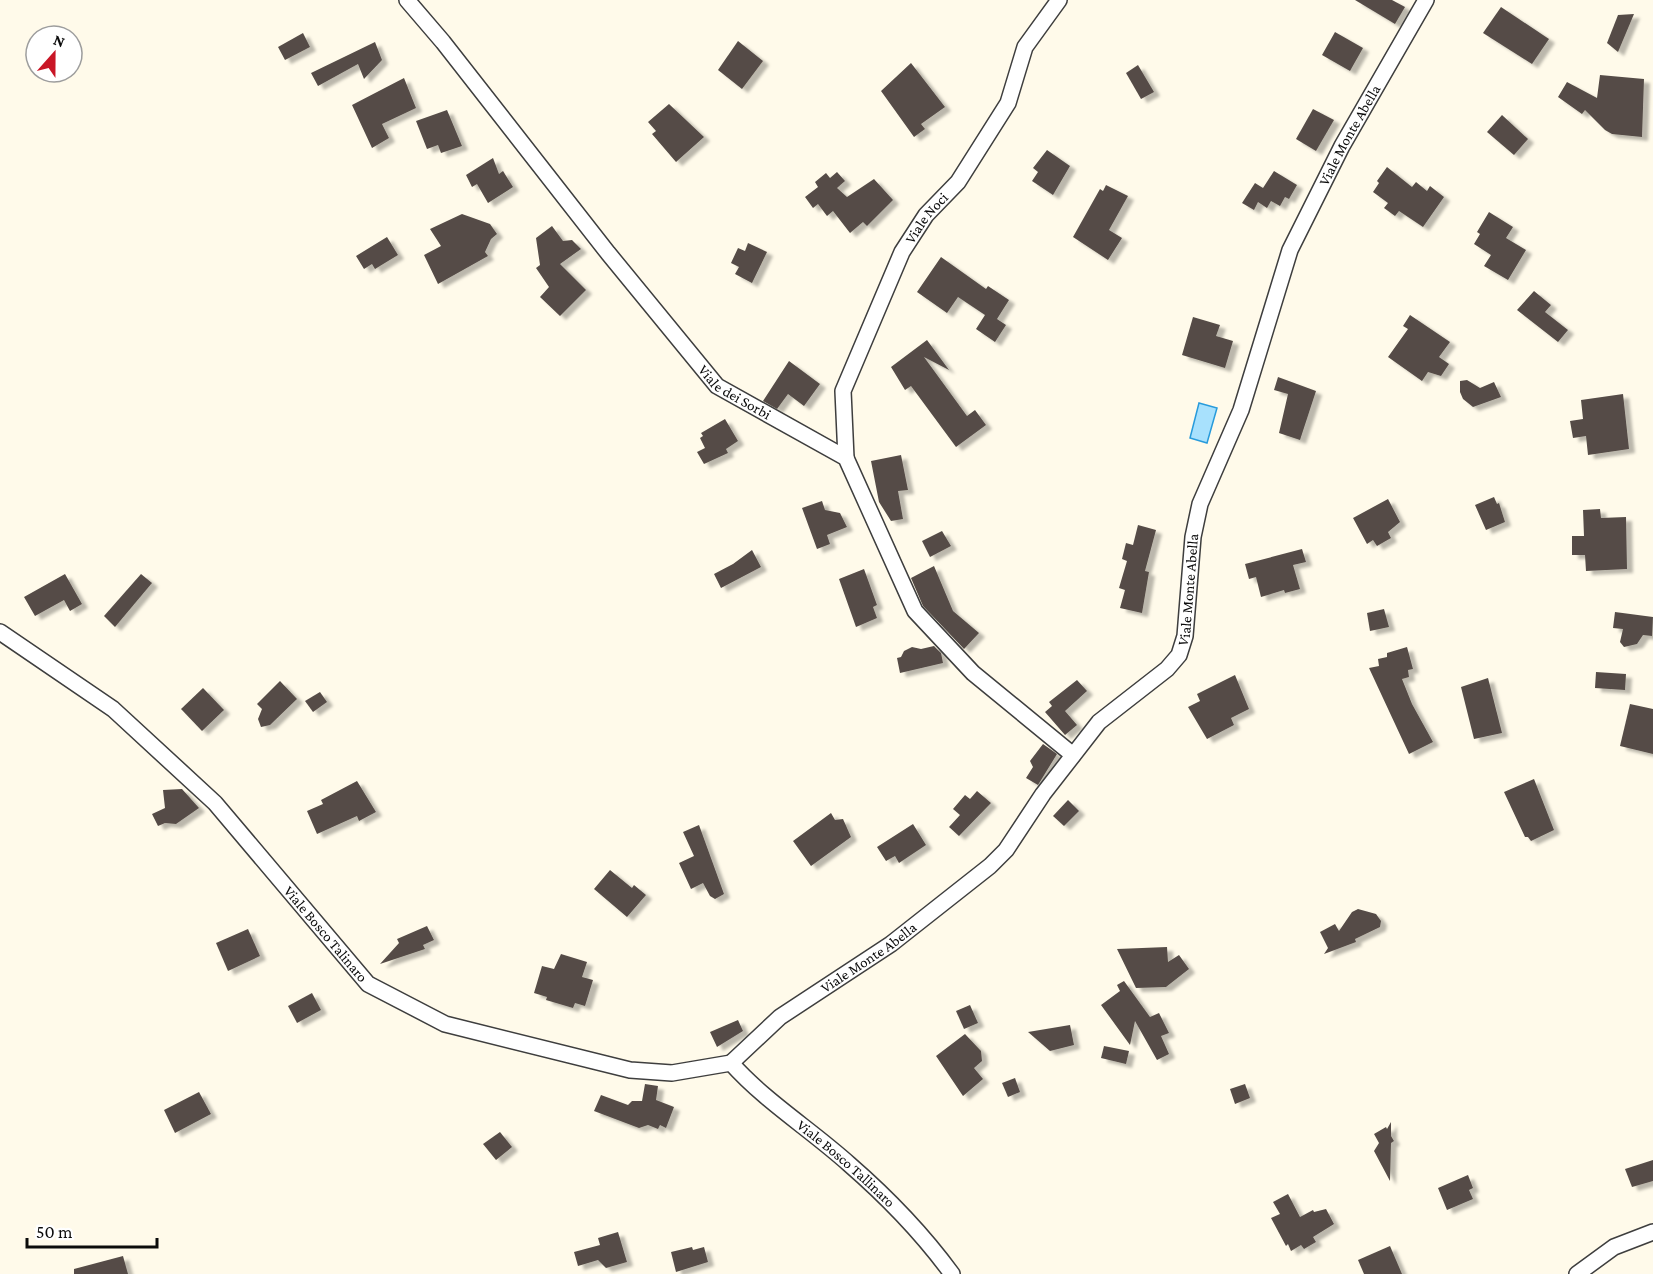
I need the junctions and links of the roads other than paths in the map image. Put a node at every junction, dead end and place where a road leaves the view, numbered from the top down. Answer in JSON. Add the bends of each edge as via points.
{"nodes":[{"id":1,"x":407,"y":0,"type":"edge"},
{"id":2,"x":1059,"y":0,"type":"edge"},
{"id":3,"x":1426,"y":0,"type":"edge"},
{"id":4,"x":846,"y":458,"type":"junction"},
{"id":5,"x":0,"y":632,"type":"edge"},
{"id":6,"x":1073,"y":755,"type":"junction"},
{"id":7,"x":731,"y":1063,"type":"junction"},
{"id":8,"x":1653,"y":1232,"type":"edge"},
{"id":9,"x":944,"y":1272,"type":"edge"},
{"id":10,"x":1577,"y":1274,"type":"edge"}],
"edges":[{"from":1,"to":4,"type":"street","name":"Viale dei Sorbi","via":[[717,386]]},
{"from":2,"to":4,"type":"street","name":"Viale Noci","via":[[1025,47],[1008,103],[958,182],[926,215],[902,252],[843,391]]},
{"from":3,"to":6,"type":"street","name":"Viale Monte Abella","via":[[1342,146],[1290,250],[1241,410],[1200,504],[1193,537],[1185,636],[1179,655],[1167,669],[1099,722]]},
{"from":4,"to":6,"type":"street","via":[[915,611],[973,673]]},
{"from":5,"to":7,"type":"street","name":"Viale Bosco Talinaro","via":[[113,709],[215,803],[368,984],[445,1024],[630,1070],[672,1073]]},
{"from":6,"to":7,"type":"street","name":"Viale Monte Abella","via":[[1006,850],[990,866],[891,944],[780,1017]]},
{"from":7,"to":9,"type":"street","name":"Viale Bosco Tallinaro","via":[[753,1087],[901,1211]]},
{"from":8,"to":10,"type":"street","via":[[1614,1247]]}]}
